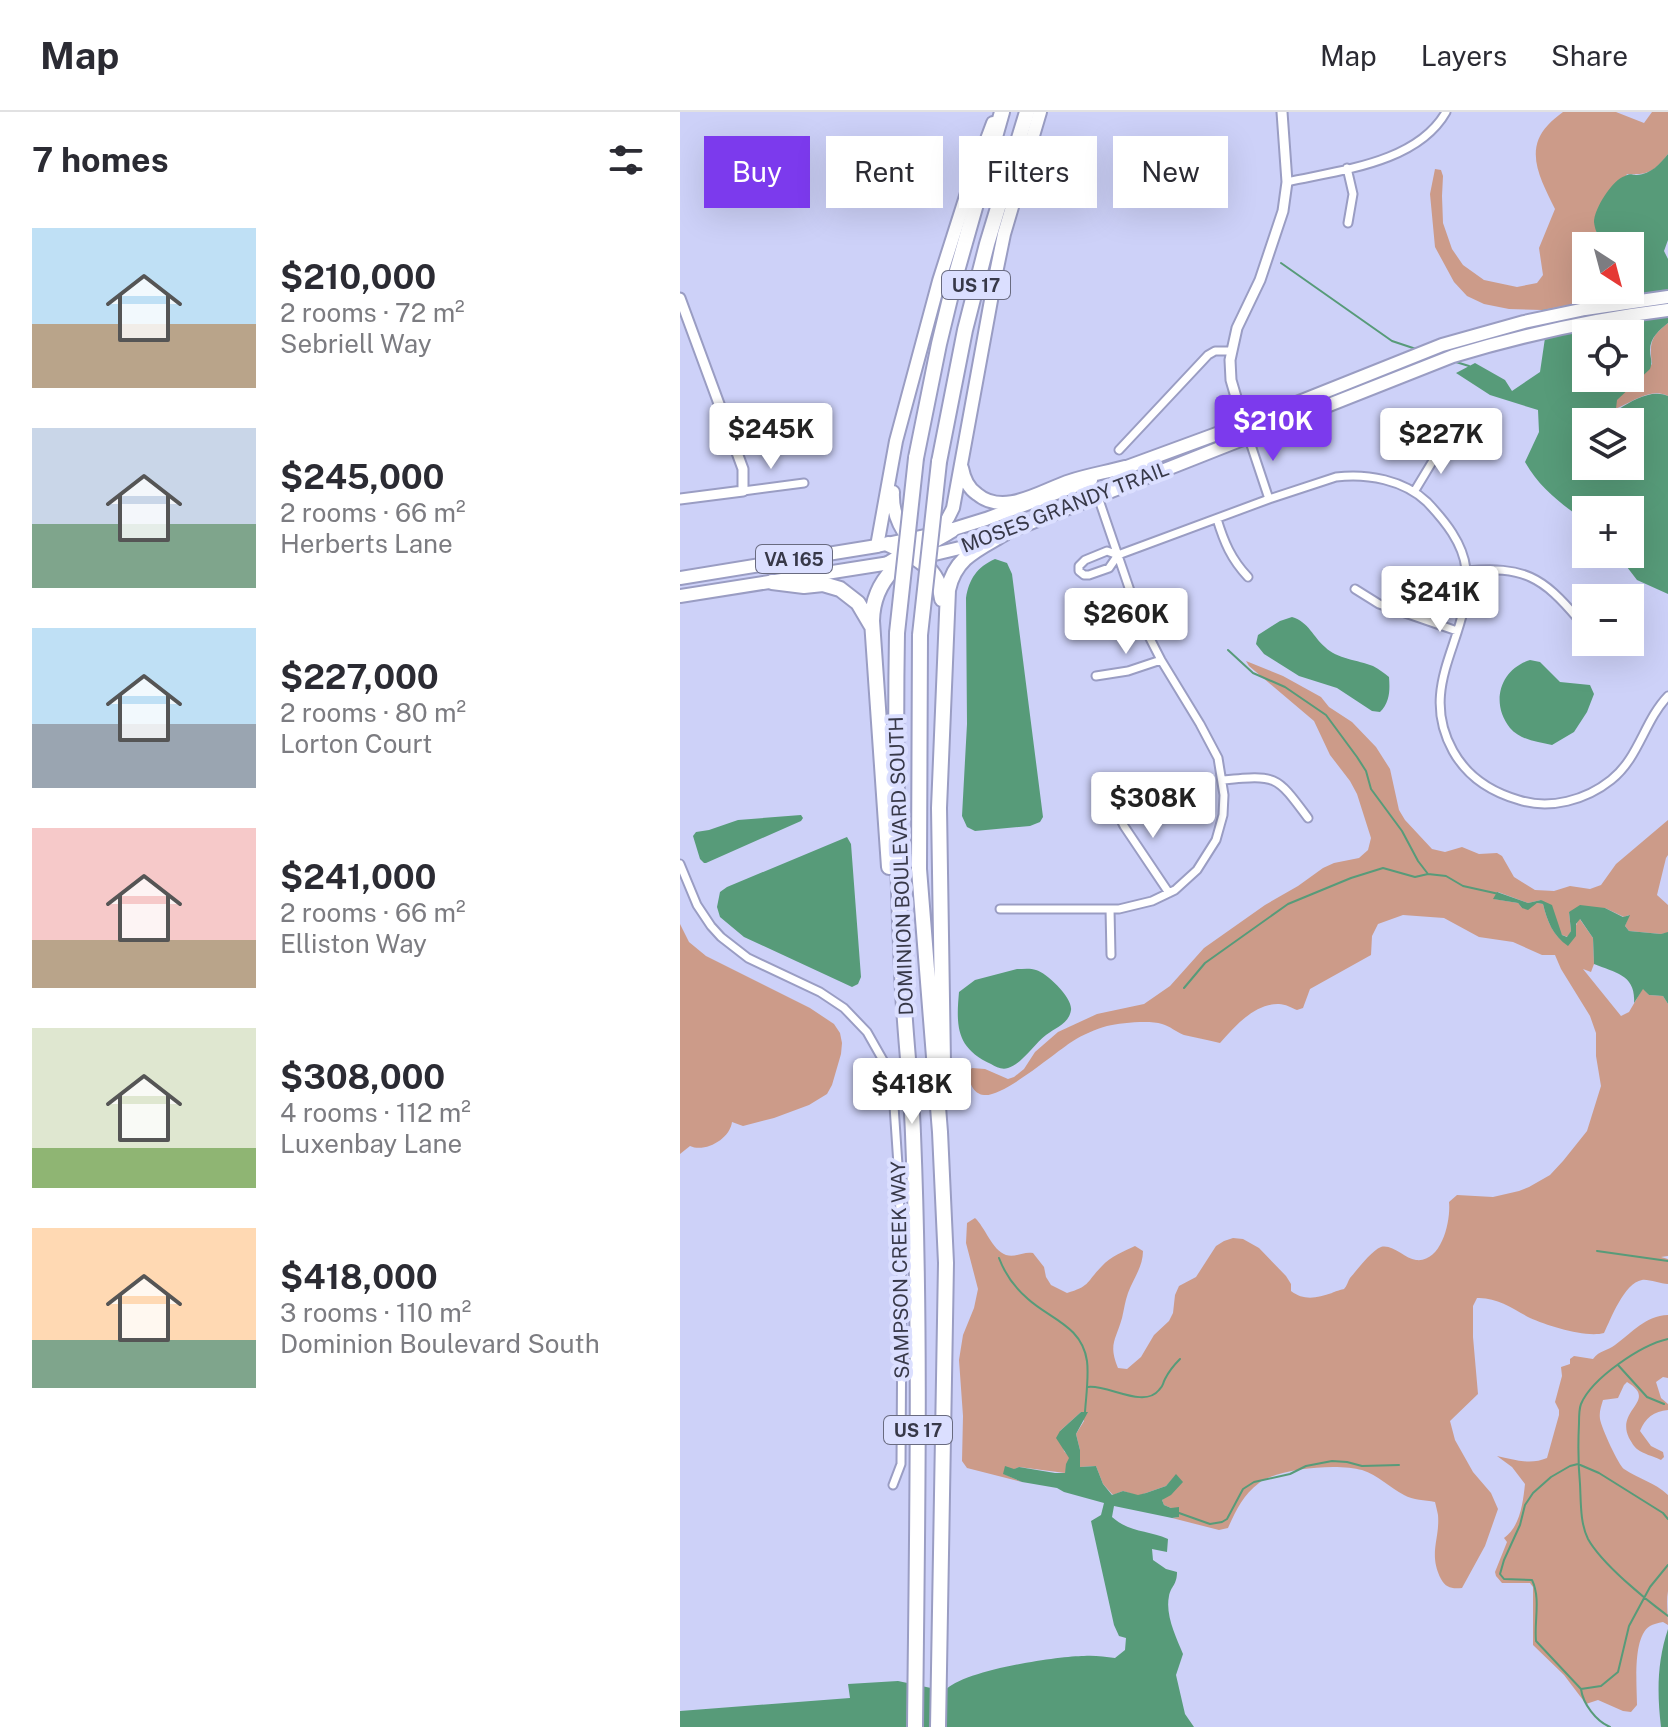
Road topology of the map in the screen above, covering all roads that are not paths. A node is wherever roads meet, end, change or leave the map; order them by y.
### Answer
1 (999, 112) edge
2 (1027, 112) edge
3 (1040, 112) edge
4 (1282, 112) edge
5 (1446, 112) edge
6 (1347, 168) junction
7 (1287, 182) junction
8 (1348, 223) dead end
9 (1668, 297) edge
10 (680, 298) edge
11 (1668, 310) edge
12 (1231, 351) junction
13 (911, 386) junction
14 (1246, 430) junction
15 (1443, 444) dead end
16 (1119, 450) dead end
17 (962, 461) junction
18 (1125, 467) junction
19 (804, 483) dead end
20 (743, 491) junction
21 (1414, 492) junction
22 (1098, 497) junction
23 (680, 499) edge
24 (1269, 499) junction
25 (1217, 519) junction
26 (952, 530) junction
27 (1005, 533) junction
28 (936, 534) junction
29 (882, 545) junction
30 (915, 552) junction
31 (1118, 555) junction
32 (1466, 571) junction
33 (1248, 577) dead end
34 (680, 578) edge
35 (772, 582) junction
36 (1355, 589) dead end
37 (680, 596) edge
38 (1572, 612) edge
39 (1457, 631) junction
40 (874, 637) junction
41 (945, 643) junction
42 (1161, 660) junction
43 (1096, 676) dead end
44 (1668, 696) edge
45 (1223, 780) junction
46 (1114, 796) dead end
47 (1308, 818) dead end
48 (680, 864) edge
49 (1169, 893) junction
50 (1000, 909) dead end
51 (1110, 909) junction
52 (1111, 955) dead end
53 (902, 973) junction
54 (942, 1131) junction
55 (893, 1485) dead end
56 (915, 1727) edge
57 (938, 1727) edge

1 - 13 main road
1 - 53 highway, DOMINION BOULEVARD SOUTH / US 17, bridge
2 - 54 highway, DOMINION BOULEVARD SOUTH / US 17, bridge
3 - 17 main road
4 - 7 street
5 - 6 street
6 - 7 street
6 - 8 street
7 - 12 street
9 - 14 main road, MOSES GRANDY TRAIL / VA 165
10 - 20 street
11 - 14 main road, MOSES GRANDY TRAIL / VA 165
12 - 14 street
12 - 16 street
13 - 29 main road
13 - 30 main road
14 - 18 main road, MOSES GRANDY TRAIL / VA 165
14 - 22 main road, MOSES GRANDY TRAIL / VA 165
14 - 24 street
15 - 21 street
17 - 18 main road
17 - 28 main road
18 - 26 main road, MOSES GRANDY TRAIL / VA 165
19 - 20 street
20 - 23 street
21 - 24 street
21 - 32 street
22 - 27 main road, MOSES GRANDY TRAIL / VA 165
22 - 31 street
24 - 25 street
25 - 31 street
25 - 33 street
26 - 28 main road, MOSES GRANDY TRAIL / VA 165
26 - 30 highway
27 - 30 main road, MOSES GRANDY TRAIL / VA 165
27 - 41 highway
28 - 30 main road, MOSES GRANDY TRAIL
29 - 30 highway
29 - 34 main road, VA 165
30 - 35 main road, VA 165
30 - 40 highway
30 - 41 highway
31 - 31 street
31 - 42 street
32 - 38 street
32 - 39 street
35 - 37 main road, VA 165
35 - 40 highway
36 - 39 street
39 - 44 street
40 - 53 highway
41 - 54 highway
42 - 43 street
42 - 45 street
45 - 47 street
45 - 49 street
46 - 49 street
48 - 55 street, SAMPSON CREEK WAY
49 - 51 street
50 - 51 street
51 - 52 street
53 - 56 highway, DOMINION BOULEVARD SOUTH / US 17
54 - 57 highway, DOMINION BOULEVARD SOUTH / US 17

